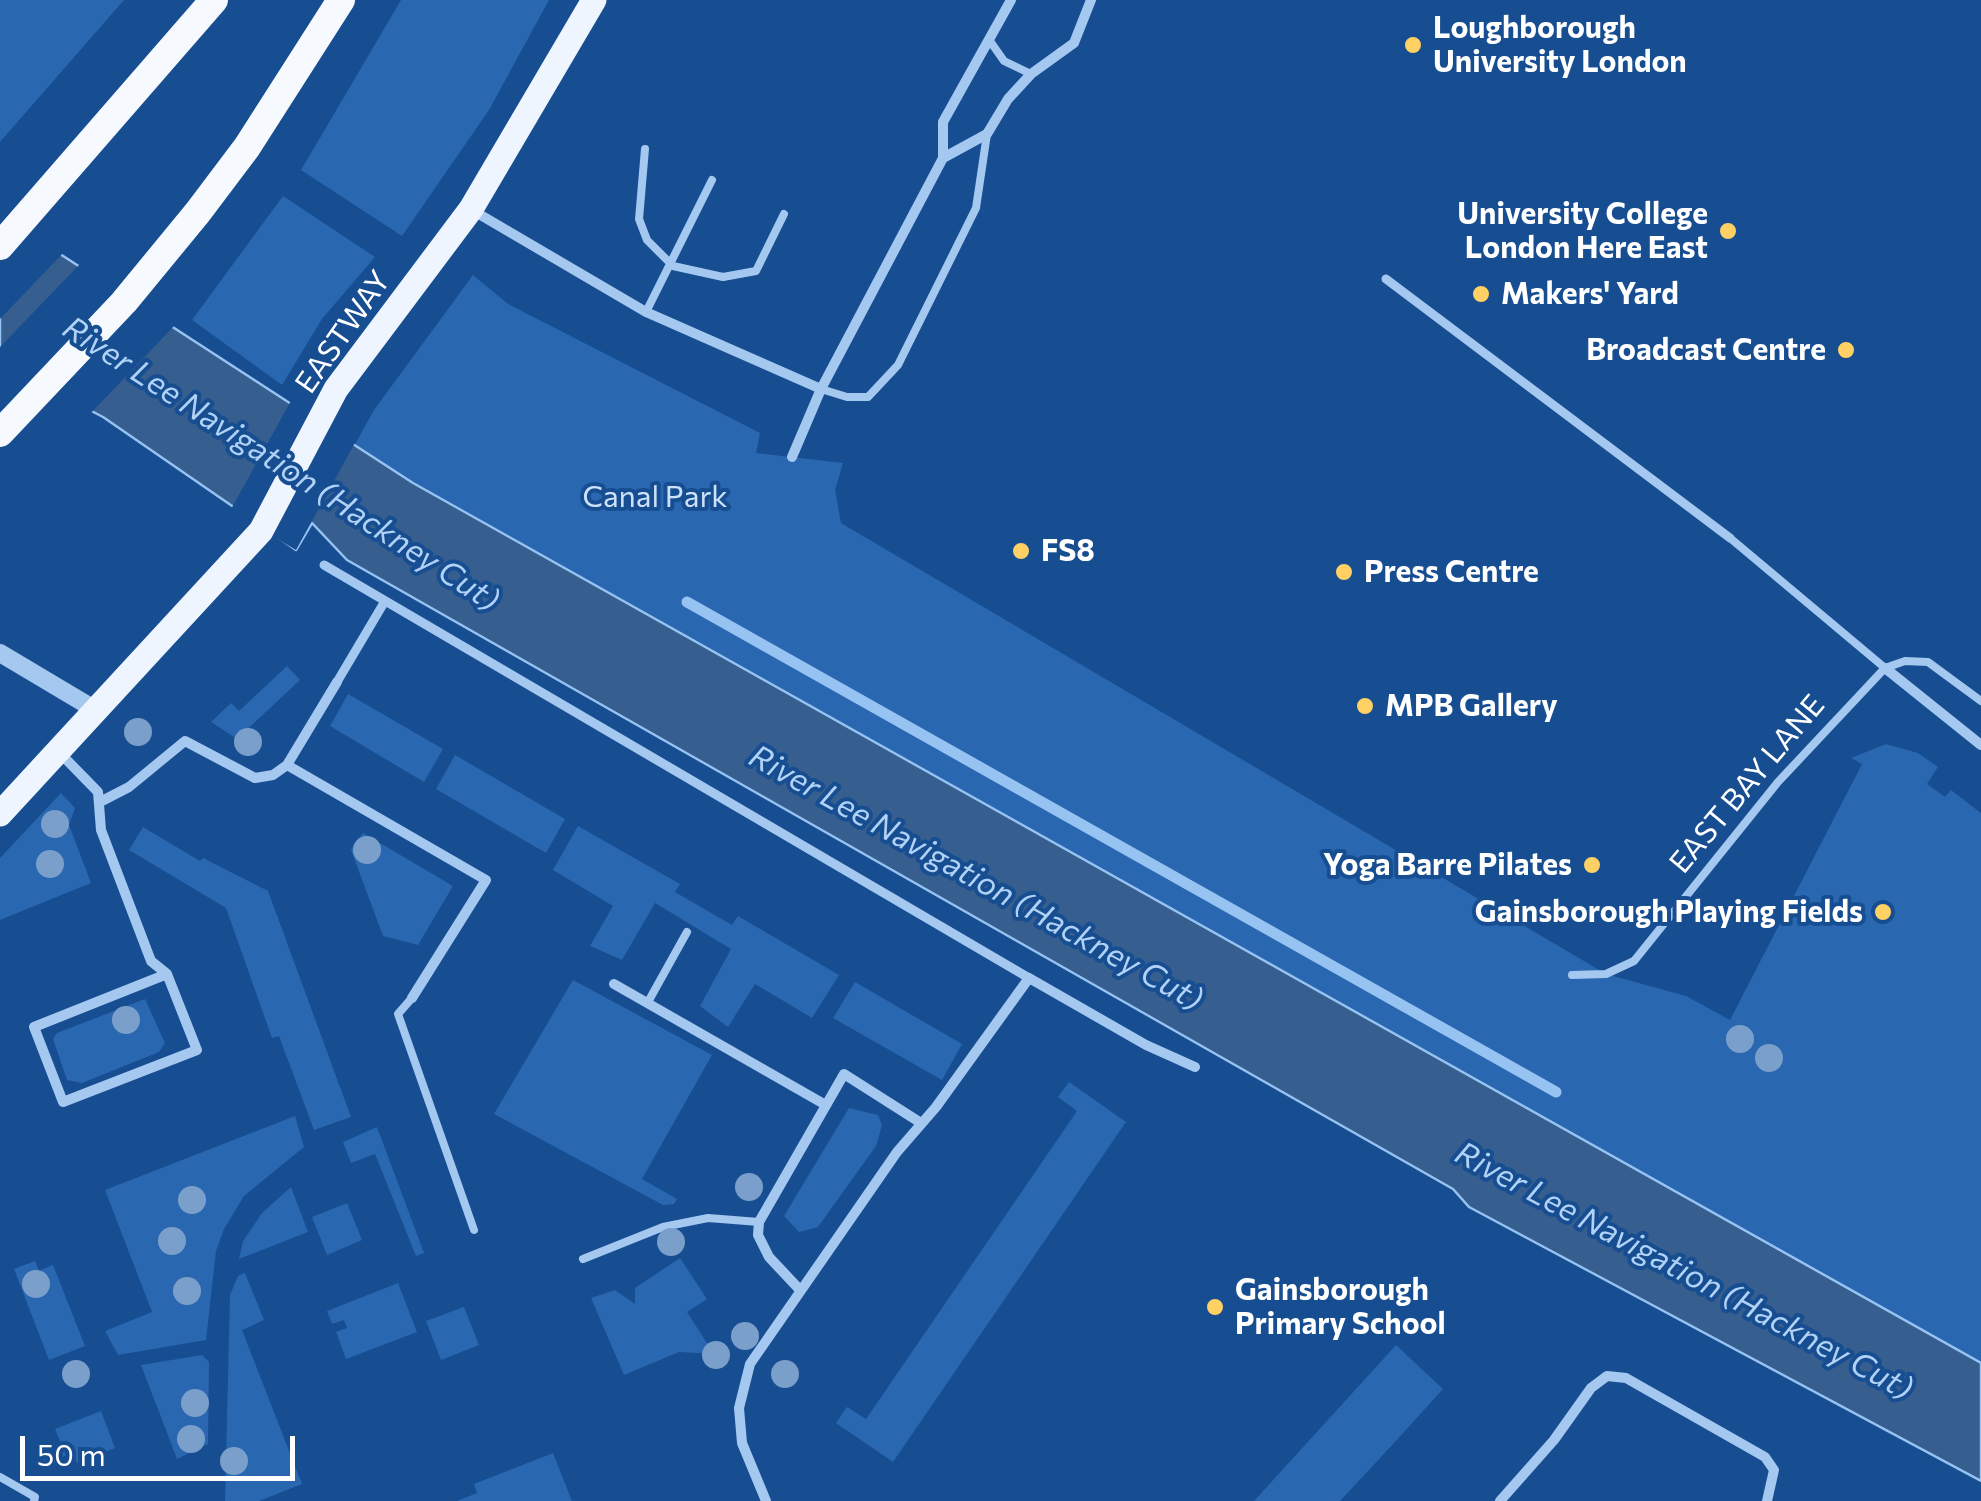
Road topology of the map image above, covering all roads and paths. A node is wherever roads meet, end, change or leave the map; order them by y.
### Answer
1 (214, 0) edge
2 (342, 0) edge
3 (594, 0) edge
4 (1011, 0) edge
5 (1091, 0) edge
6 (990, 40) junction
7 (1032, 74) junction
8 (987, 134) junction
9 (645, 149) dead end
10 (943, 158) junction
11 (712, 180) dead end
12 (471, 210) junction
13 (784, 214) dead end
14 (0, 246) edge
15 (673, 266) junction
16 (1386, 279) dead end
17 (646, 312) junction
18 (820, 389) junction
19 (0, 433) edge
20 (792, 457) dead end
21 (1730, 538) joint
22 (324, 564) dead end
23 (386, 601) junction
24 (0, 653) edge
25 (1885, 668) junction
26 (337, 682) joint
27 (1981, 701) edge
28 (94, 709) junction
29 (1981, 745) edge
30 (57, 750) junction
31 (287, 766) junction
32 (100, 802) junction
33 (0, 814) edge
34 (687, 932) dead end
35 (167, 974) junction
36 (1572, 974) dead end
37 (1029, 978) junction
38 (614, 984) dead end
39 (412, 998) joint
40 (648, 1002) junction
41 (1195, 1067) dead end
42 (824, 1104) junction
43 (921, 1123) junction
44 (760, 1222) junction
45 (474, 1230) dead end
46 (583, 1259) dead end
47 (800, 1290) junction
48 (0, 1477) edge
49 (34, 1501) edge
50 (766, 1501) edge
51 (1500, 1501) edge
52 (1767, 1501) edge

1 - 14 highway
2 - 19 highway
3 - 12 main road, EASTWAY
4 - 6 street
5 - 7 street
6 - 7 lane
6 - 10 street
7 - 8 street
8 - 10 street
8 - 18 lane
9 - 15 lane
10 - 18 street
11 - 15 lane
12 - 17 street
12 - 28 main road, EASTWAY
13 - 15 lane
15 - 17 lane
16 - 21 street
17 - 18 street
18 - 20 street
21 - 25 lane
22 - 23 street
23 - 26 street
23 - 37 street
24 - 28 street
25 - 27 lane
25 - 29 street
25 - 36 lane, EAST BAY LANE
26 - 31 street
28 - 30 main road, EASTWAY
30 - 32 street
30 - 33 main road, EASTWAY
31 - 32 street
31 - 39 street
32 - 35 street
34 - 40 lane
35 - 35 street
37 - 41 street
37 - 43 street
38 - 40 street
39 - 45 lane
40 - 42 street
42 - 43 street
42 - 44 street
43 - 47 street
44 - 46 lane
44 - 47 street
47 - 50 street
48 - 49 lane
51 - 52 street

